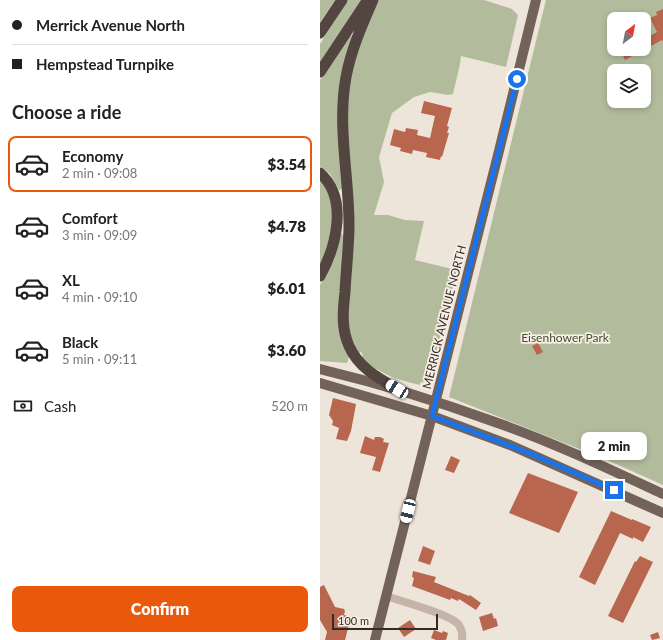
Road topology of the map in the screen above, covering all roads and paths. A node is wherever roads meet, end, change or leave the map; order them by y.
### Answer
1 (342, 0) edge
2 (368, 0) edge
3 (373, 0) edge
4 (536, 0) edge
5 (320, 33) edge
6 (320, 72) edge
7 (320, 173) edge
8 (320, 276) edge
9 (320, 369) edge
10 (320, 383) edge
11 (397, 389) junction
12 (436, 401) junction
13 (432, 416) junction
14 (663, 494) edge
15 (663, 513) edge
16 (386, 596) junction
17 (375, 640) edge
18 (462, 640) edge

1 - 5 highway
2 - 6 highway
3 - 11 highway
4 - 12 main road, MERRICK AVENUE NORTH
7 - 8 highway
9 - 11 main road
10 - 13 main road
11 - 12 main road
12 - 13 main road, MERRICK AVENUE NORTH
12 - 14 main road
13 - 15 main road
13 - 16 main road, MERRICK AVENUE NORTH
16 - 17 main road, MERRICK AVENUE NORTH
16 - 18 street

